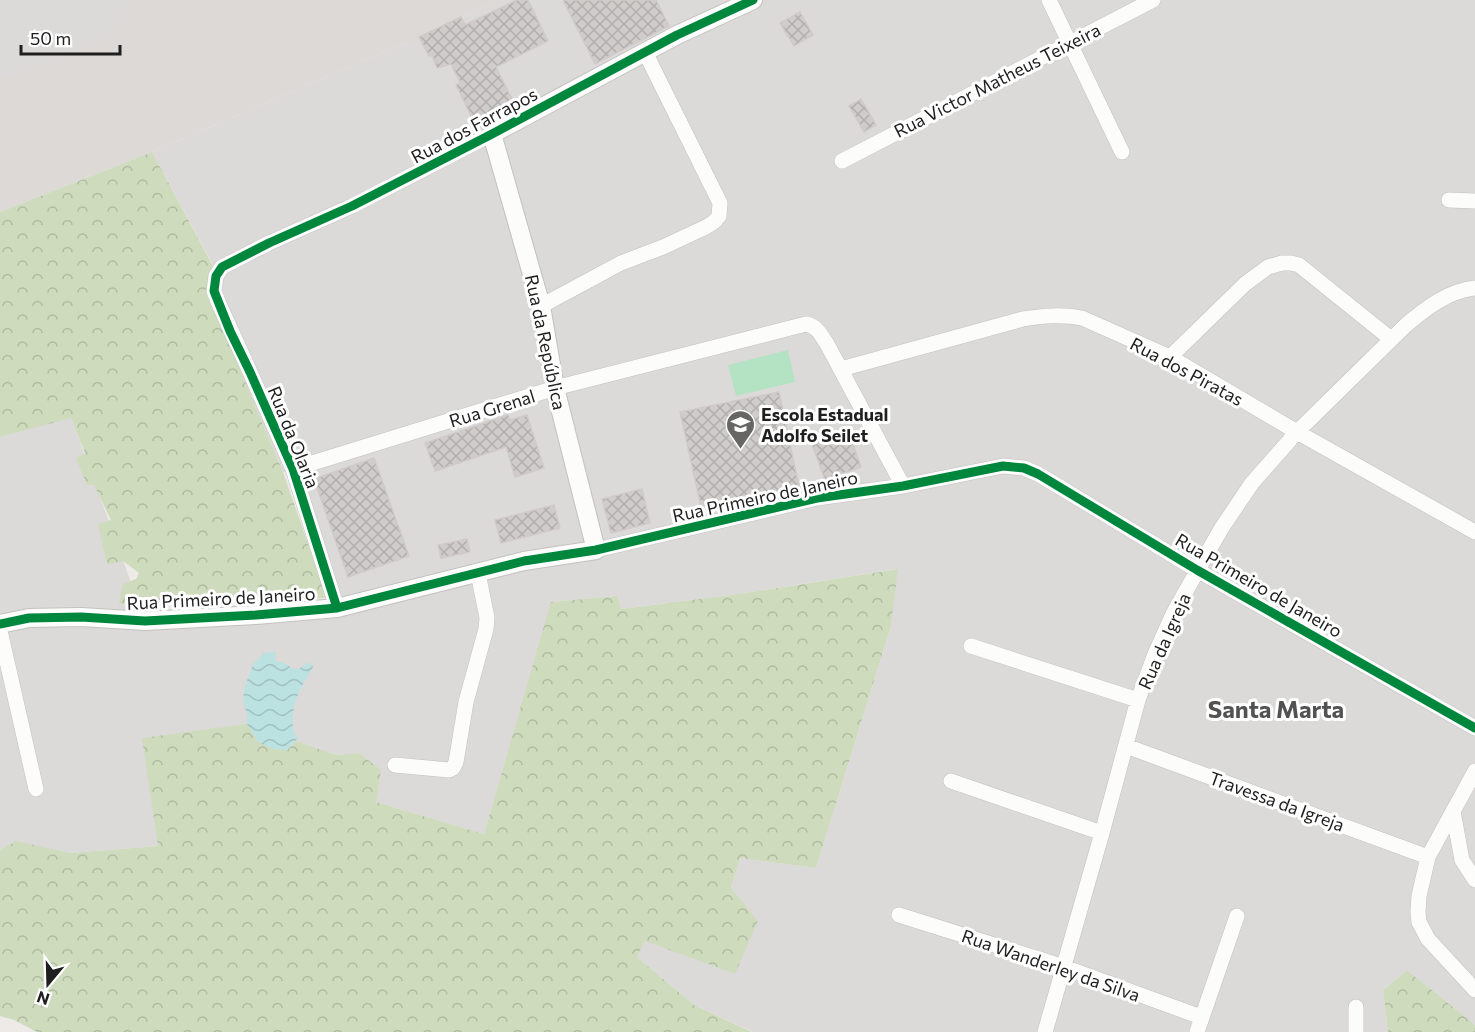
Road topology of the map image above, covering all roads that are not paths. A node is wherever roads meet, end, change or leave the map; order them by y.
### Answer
1 (753, 0) edge
2 (1049, 0) edge
3 (1153, 0) edge
4 (1070, 42) junction
5 (645, 52) junction
6 (492, 135) junction
7 (1122, 152) dead end
8 (842, 161) dead end
9 (1449, 200) dead end
10 (1475, 201) edge
11 (214, 281) joint
12 (1475, 288) edge
13 (541, 306) junction
14 (1391, 339) junction
15 (1170, 357) junction
16 (842, 369) junction
17 (555, 388) junction
18 (1296, 432) junction
19 (293, 470) junction
20 (903, 486) junction
21 (1475, 532) edge
22 (596, 550) junction
23 (1197, 570) junction
24 (478, 573) junction
25 (337, 608) junction
26 (0, 624) edge
27 (0, 631) edge
28 (971, 646) dead end
29 (1137, 700) junction
30 (1475, 728) edge
31 (1126, 746) junction
32 (395, 765) dead end
33 (1475, 771) edge
34 (951, 781) dead end
35 (36, 789) dead end
36 (1453, 811) junction
37 (1102, 833) junction
38 (1428, 857) junction
39 (1475, 880) edge
40 (899, 915) dead end
41 (1237, 916) dead end
42 (1064, 967) junction
43 (1475, 990) edge
44 (1356, 1007) dead end
45 (1199, 1024) edge
46 (1045, 1032) edge
47 (1356, 1032) edge

1 - 5 street, Rua dos Farrapos
2 - 4 street
3 - 4 street, Rua Victor Matheus Teixeira
4 - 7 street
4 - 8 street, Rua Victor Matheus Teixeira
5 - 6 street, Rua dos Farrapos
5 - 13 street
6 - 11 street, Rua dos Farrapos
6 - 13 street, Rua da República
9 - 10 street
11 - 19 street, Rua da Olaria
12 - 14 street, Rua da Igreja
13 - 17 street, Rua da República
14 - 15 street
14 - 18 street, Rua da Igreja
15 - 16 street, Rua dos Piratas
15 - 18 street, Rua dos Piratas
16 - 17 street, Rua Grenal
16 - 20 street
17 - 19 street, Rua Grenal
17 - 22 street, Rua da República
18 - 21 street, Rua dos Piratas
18 - 23 street, Rua da Igreja
19 - 25 street, Rua da Olaria
20 - 22 street, Rua Primeiro de Janeiro
20 - 23 street, Rua Primeiro de Janeiro
22 - 24 street, Rua Primeiro de Janeiro
23 - 29 street, Rua da Igreja
23 - 30 street, Rua Primeiro de Janeiro
24 - 25 street, Rua Primeiro de Janeiro
24 - 32 street
25 - 26 street, Rua Primeiro de Janeiro
27 - 35 street
28 - 29 street
29 - 31 street, Rua da Igreja
31 - 37 street, Rua da Igreja
31 - 38 street, Travessa da Igreja
33 - 36 street
34 - 37 street
36 - 38 street
36 - 39 street
37 - 42 street, Rua da Igreja
38 - 43 street
40 - 42 street, Rua Wanderley da Silva
41 - 45 street
42 - 45 street, Rua Wanderley da Silva
42 - 46 street, Rua da Igreja
44 - 47 street

